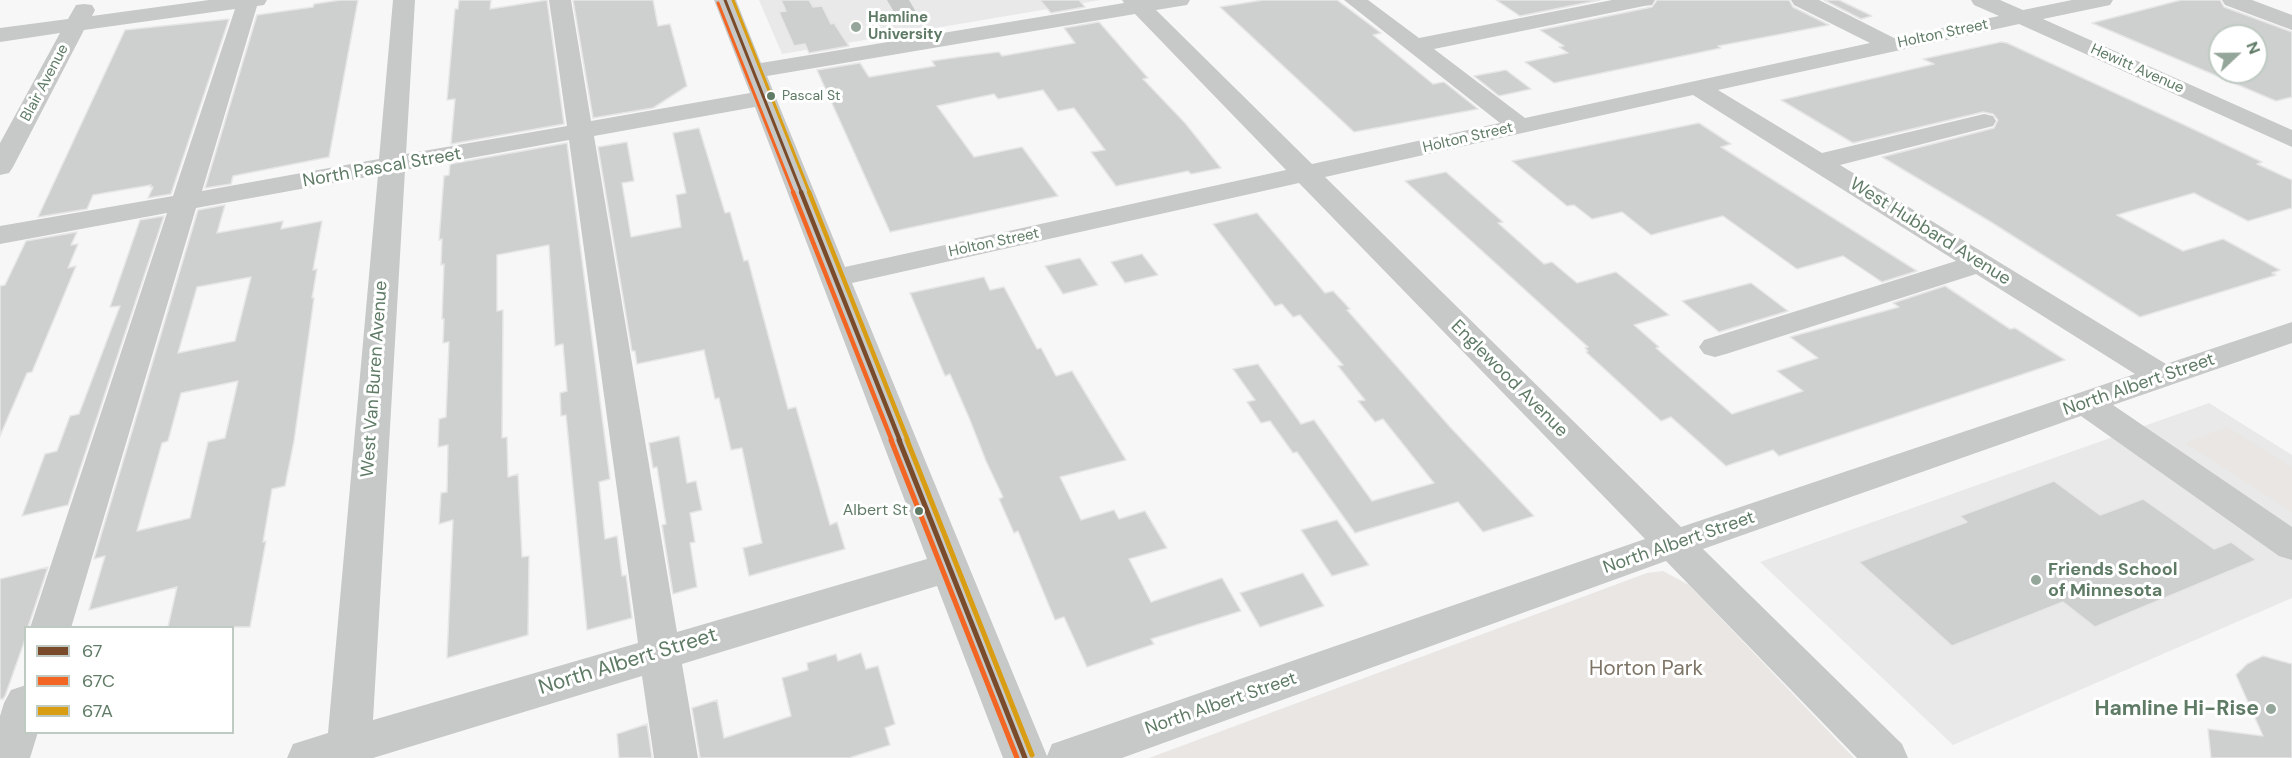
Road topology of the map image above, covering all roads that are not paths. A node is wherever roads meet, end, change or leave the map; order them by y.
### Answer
1 (89, 0) edge
2 (404, 0) edge
3 (560, 0) edge
4 (725, 0) edge
5 (1179, 0) edge
6 (1355, 0) edge
7 (1644, 0) edge
8 (1802, 0) edge
9 (1982, 0) edge
10 (2102, 0) edge
11 (2233, 0) edge
12 (252, 1) edge
13 (1136, 3) edge
14 (2022, 18) junction
15 (2292, 23) edge
16 (76, 25) junction
17 (0, 35) edge
18 (1891, 45) junction
19 (1415, 46) junction
20 (758, 85) junction
21 (1698, 87) junction
22 (1984, 121) dead end
23 (1520, 126) junction
24 (582, 133) junction
25 (2292, 139) edge
26 (1819, 162) junction
27 (0, 166) edge
28 (391, 167) junction
29 (1305, 175) junction
30 (186, 202) junction
31 (0, 235) edge
32 (1980, 263) junction
33 (835, 278) junction
34 (2284, 342) edge
35 (1715, 347) dead end
36 (2163, 376) junction
37 (2087, 404) junction
38 (1674, 544) junction
39 (2292, 546) edge
40 (948, 568) junction
41 (50, 626) edge
42 (658, 653) junction
43 (24, 709) edge
44 (348, 752) edge
45 (8, 758) edge
46 (309, 758) edge
47 (676, 758) edge
48 (1025, 758) edge
49 (1068, 758) edge
50 (1886, 758) edge

1 - 16 street, Blair Avenue
2 - 28 street, West Van Buren Avenue
3 - 24 street
4 - 20 street
5 - 13 street, North Pascal Street
6 - 19 street
7 - 19 street
8 - 18 street
9 - 14 street, Hewitt Avenue
10 - 14 street, Holton Street
11 - 15 street
12 - 16 street
12 - 30 street
13 - 20 street, North Pascal Street
13 - 29 street, Englewood Avenue
14 - 18 street, Holton Street
14 - 25 street, Hewitt Avenue
16 - 17 street
16 - 27 street, Blair Avenue
18 - 21 street, Holton Street
19 - 23 street
20 - 24 street, North Pascal Street
20 - 33 street
21 - 23 street, Holton Street
21 - 26 street, West Hubbard Avenue
22 - 26 street
23 - 29 street, Holton Street
24 - 28 street, North Pascal Street
24 - 42 street
26 - 32 street, West Hubbard Avenue
28 - 30 street, North Pascal Street
28 - 44 street, West Van Buren Avenue
29 - 33 street, Holton Street
29 - 38 street, Englewood Avenue
30 - 31 street, North Pascal Street
30 - 41 street
32 - 35 street
32 - 36 street, West Hubbard Avenue
33 - 40 street
34 - 36 street, North Albert Street
36 - 37 street, North Albert Street
37 - 38 street, North Albert Street
37 - 39 street
38 - 49 street, North Albert Street
38 - 50 street, Englewood Avenue
40 - 42 street, North Albert Street
40 - 48 street
42 - 44 street, North Albert Street
42 - 47 street
43 - 45 street
44 - 46 street, North Albert Street

